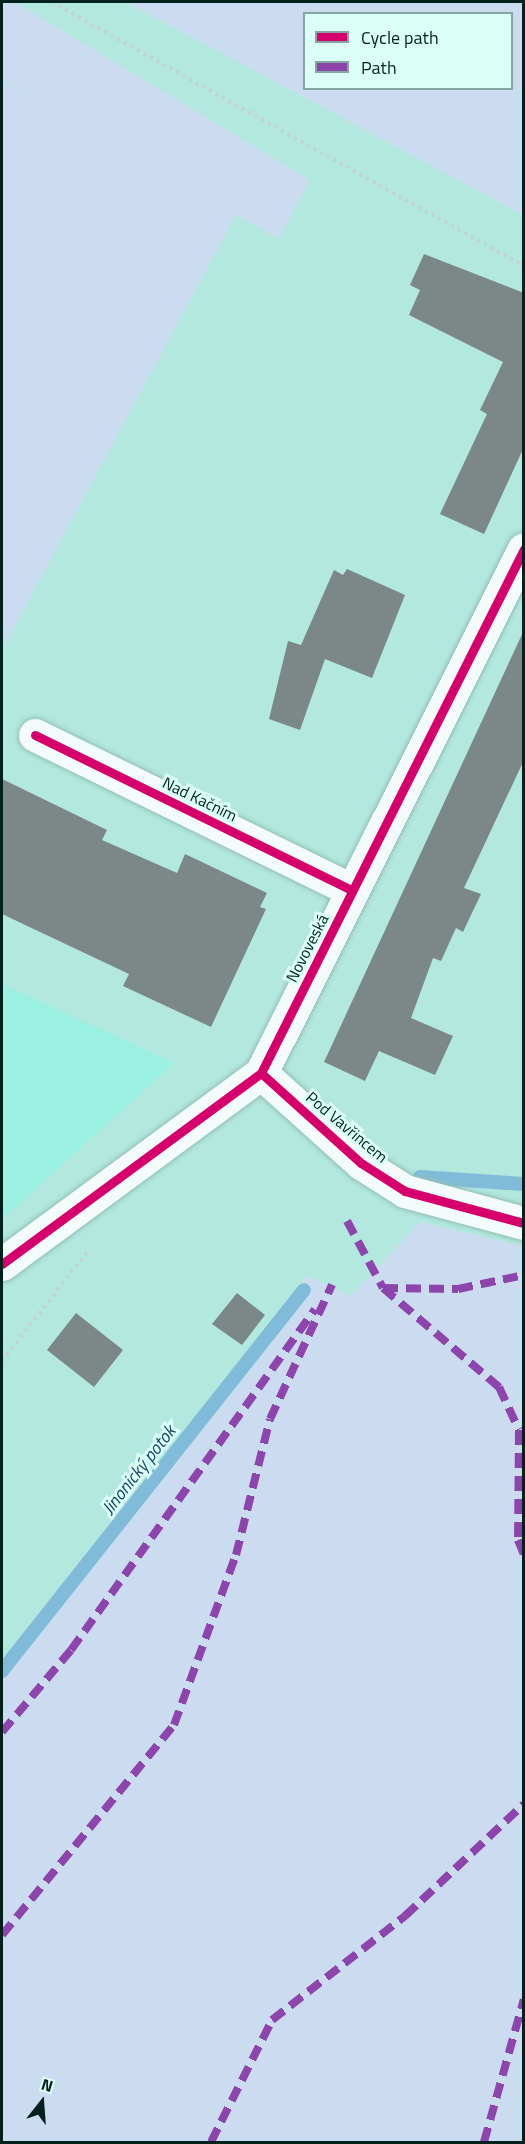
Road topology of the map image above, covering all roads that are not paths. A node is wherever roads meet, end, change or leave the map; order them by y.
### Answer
1 (524, 549) edge
2 (35, 735) dead end
3 (352, 890) junction
4 (261, 1073) junction
5 (524, 1223) edge
6 (2, 1264) edge

1 - 3 street, Novoveská
2 - 3 street, Nad Kačním
3 - 4 street, Novoveská
4 - 5 street, Pod Vavřincem
4 - 6 street, Novoveská

